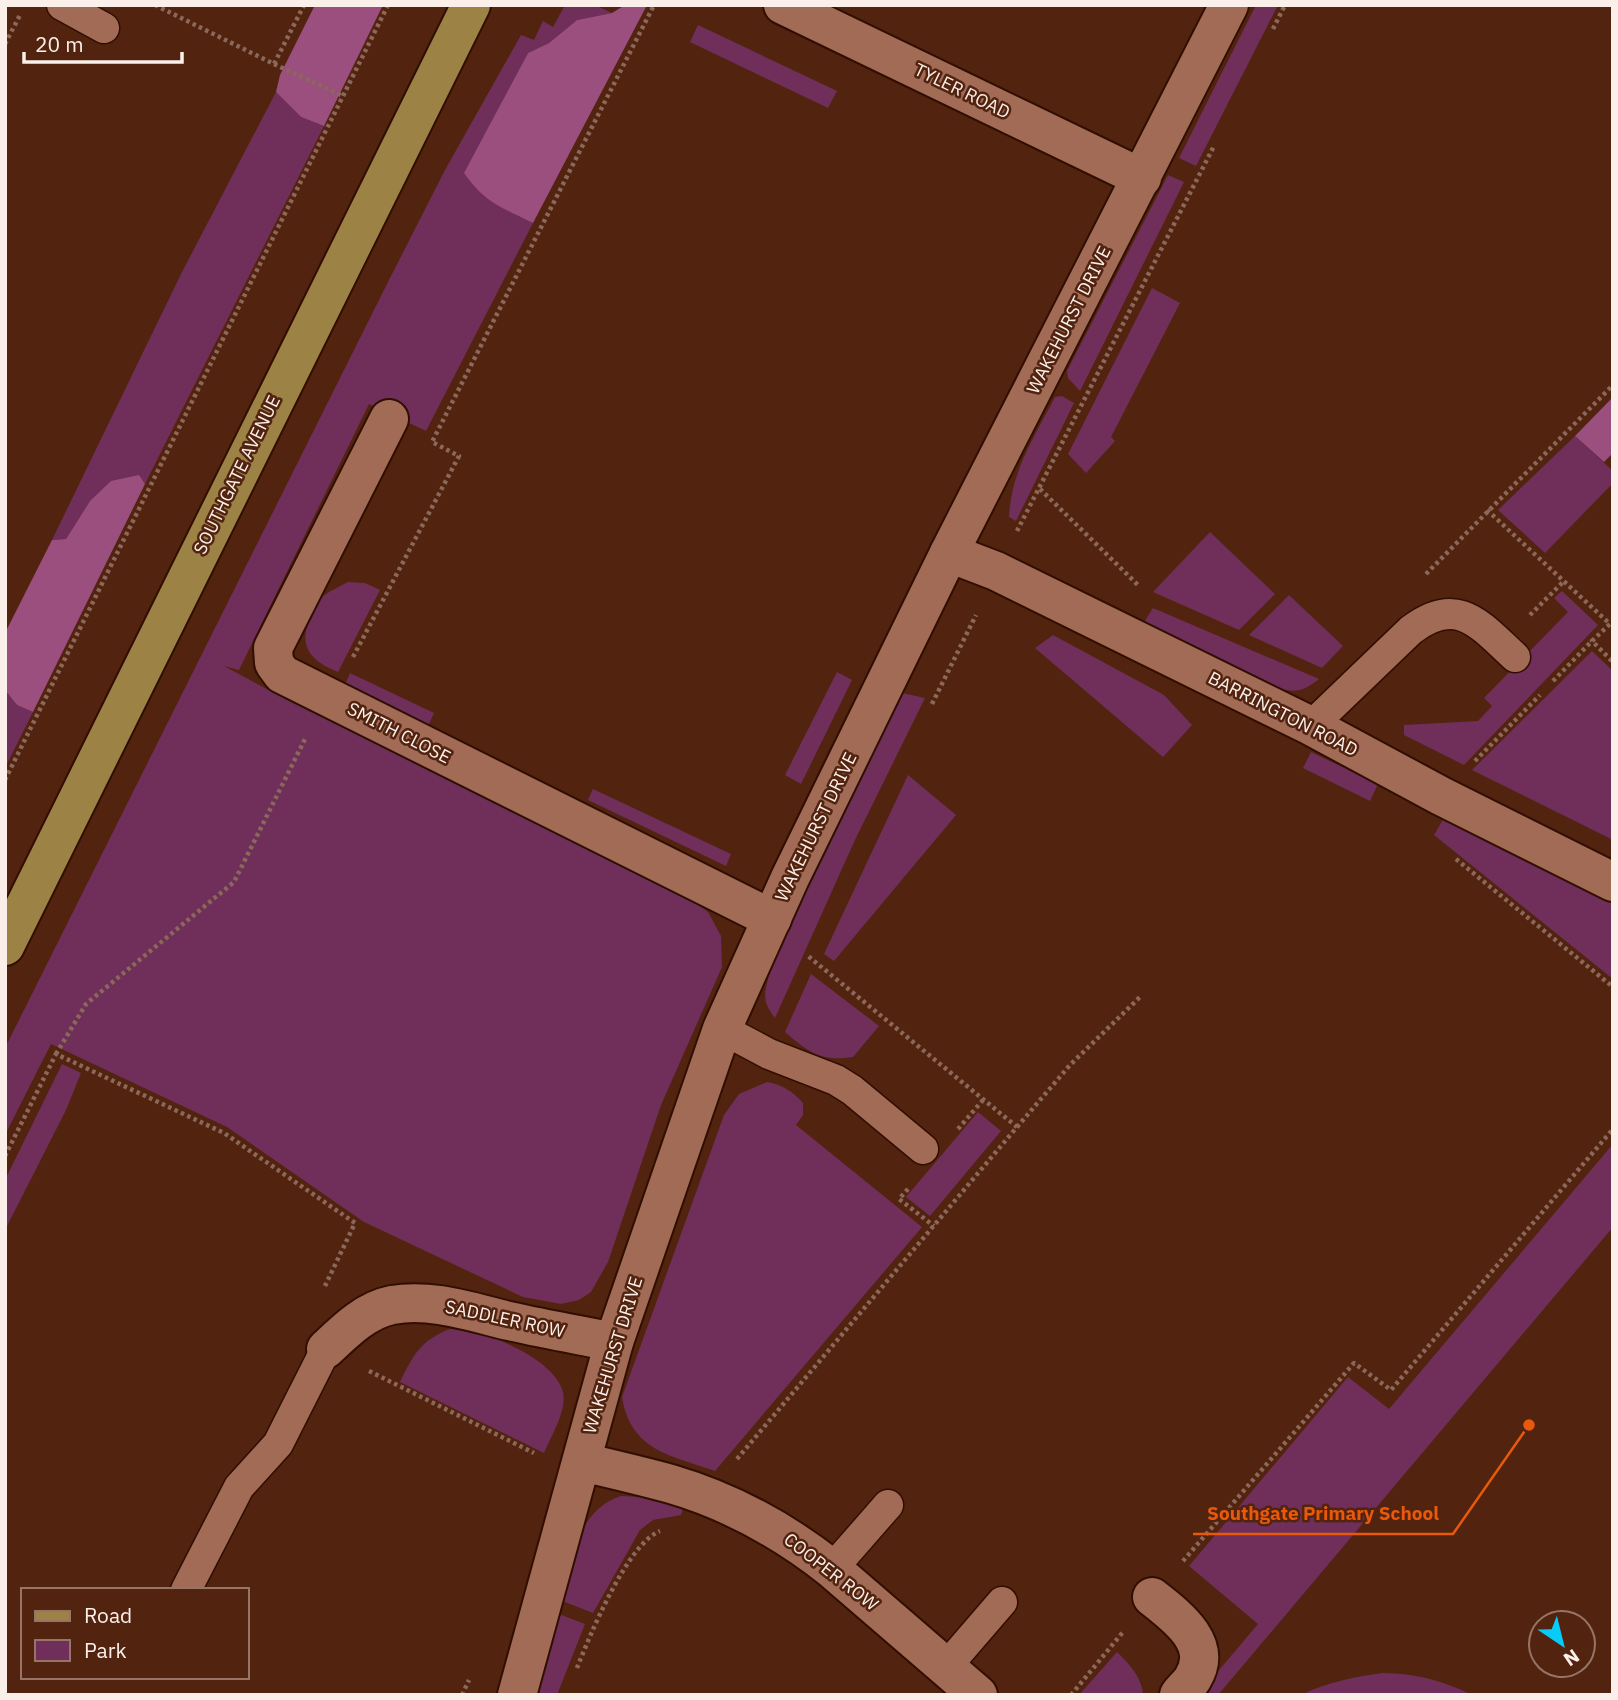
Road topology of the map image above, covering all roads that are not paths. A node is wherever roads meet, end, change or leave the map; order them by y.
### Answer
1 (62, 5) edge
2 (471, 5) edge
3 (783, 5) edge
4 (1229, 5) edge
5 (104, 28) dead end
6 (1142, 178) junction
7 (389, 419) dead end
8 (949, 553) junction
9 (1515, 657) dead end
10 (1311, 726) junction
11 (1613, 882) edge
12 (772, 919) junction
13 (5, 946) edge
14 (722, 1030) junction
15 (923, 1149) dead end
16 (614, 1342) junction
17 (326, 1349) joint
18 (582, 1462) junction
19 (888, 1505) dead end
20 (832, 1569) junction
21 (188, 1588) edge
22 (1152, 1597) road end
23 (1002, 1602) dead end
24 (946, 1667) junction
25 (517, 1695) edge
26 (978, 1695) edge
27 (1179, 1695) edge

1 - 5 lane
2 - 13 main road, SOUTHGATE AVENUE
3 - 6 street, TYLER ROAD
4 - 6 street, WAKEHURST DRIVE
6 - 8 street, WAKEHURST DRIVE
7 - 12 street, SMITH CLOSE
8 - 10 street, BARRINGTON ROAD
8 - 12 street, WAKEHURST DRIVE
9 - 10 lane
10 - 11 street, BARRINGTON ROAD
12 - 14 street, WAKEHURST DRIVE
14 - 15 lane
14 - 16 street, WAKEHURST DRIVE
16 - 17 street, SADDLER ROW
16 - 18 street, WAKEHURST DRIVE
17 - 21 lane
18 - 20 street, COOPER ROW
18 - 25 street, WAKEHURST DRIVE
19 - 20 lane
20 - 24 street, COOPER ROW
22 - 27 street
23 - 24 lane
24 - 26 street, COOPER ROW

